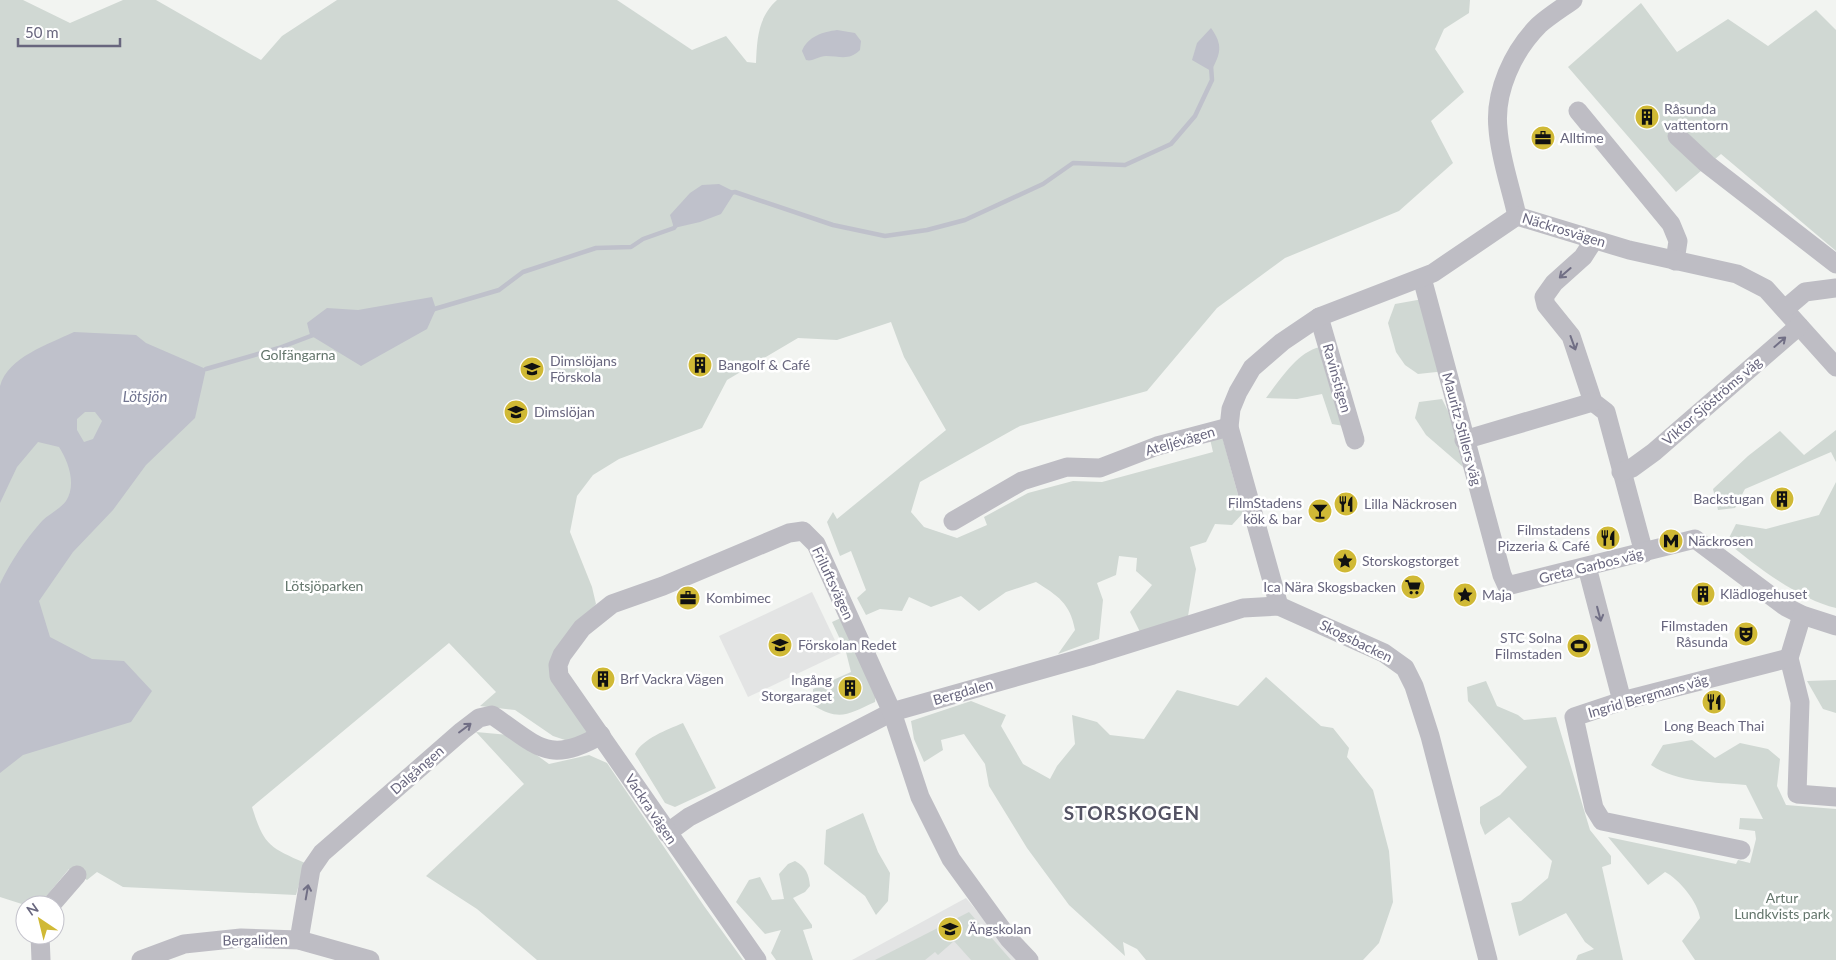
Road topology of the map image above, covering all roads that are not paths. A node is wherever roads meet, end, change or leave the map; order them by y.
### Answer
1 (1573, 0) edge
2 (1578, 111) dead end
3 (1677, 136) dead end
4 (1517, 216) junction
5 (1594, 240) junction
6 (1675, 261) junction
7 (1836, 264) edge
8 (1422, 278) junction
9 (1836, 288) edge
10 (1785, 309) junction
11 (1319, 317) junction
12 (1799, 326) junction
13 (1836, 367) edge
14 (1593, 402) junction
15 (1229, 428) junction
16 (1355, 440) dead end
17 (1464, 440) junction
18 (1622, 472) junction
19 (953, 521) dead end
20 (1644, 552) junction
21 (1587, 567) junction
22 (1503, 579) joint
23 (1279, 606) junction
24 (1802, 615) junction
25 (1836, 626) edge
26 (562, 655) joint
27 (1789, 658) junction
28 (1622, 701) junction
29 (892, 712) junction
30 (601, 735) junction
31 (1836, 797) edge
32 (667, 833) junction
33 (1741, 850) dead end
34 (77, 875) dead end
35 (60, 895) edge
36 (299, 940) junction
37 (40, 945) edge
38 (41, 960) edge
39 (141, 960) edge
40 (370, 960) edge
41 (757, 960) edge
42 (1029, 960) edge
43 (1488, 960) edge

1 - 4 street, Näckrosvägen
2 - 6 street
3 - 7 street
4 - 5 street, Näckrosvägen
4 - 8 street, Ateljévägen
5 - 6 street, Näckrosvägen
5 -> 14 street
6 - 10 street, Näckrosvägen
8 - 11 street, Ateljévägen
8 - 17 street, Mauritz Stillers väg
9 - 10 street
10 - 12 street, Näckrosvägen
11 - 15 street, Ateljévägen
11 - 16 street, Ravinstigen
12 - 13 street, Näckrosvägen
18 -> 12 street, Viktor Sjöströms väg
14 - 17 street
14 - 18 street
15 - 19 street, Ateljévägen
15 - 23 street
17 - 22 street, Mauritz Stillers väg
18 - 20 street
20 - 21 street, Greta Garbos väg
20 - 24 street, Greta Garbos väg
21 - 22 street, Greta Garbos väg
21 -> 28 street
23 - 29 street, Bergdalen
23 - 43 street, Skogsbacken
24 - 25 street, Greta Garbos väg
24 - 27 street
26 - 29 street, Friluftsvägen
26 - 30 street, Vackra vägen
27 - 28 street, Ingrid Bergmans väg
27 - 31 street
28 - 33 street, Ingrid Bergmans väg
29 - 32 street, Bergdalen
29 - 42 street, Friluftsvägen
30 - 32 street, Vackra vägen
36 -> 30 street, Dalgången
32 - 41 street, Vackra vägen
34 - 35 street
36 - 39 street, Bergaliden
36 - 40 street, Bergaliden
37 - 38 street

